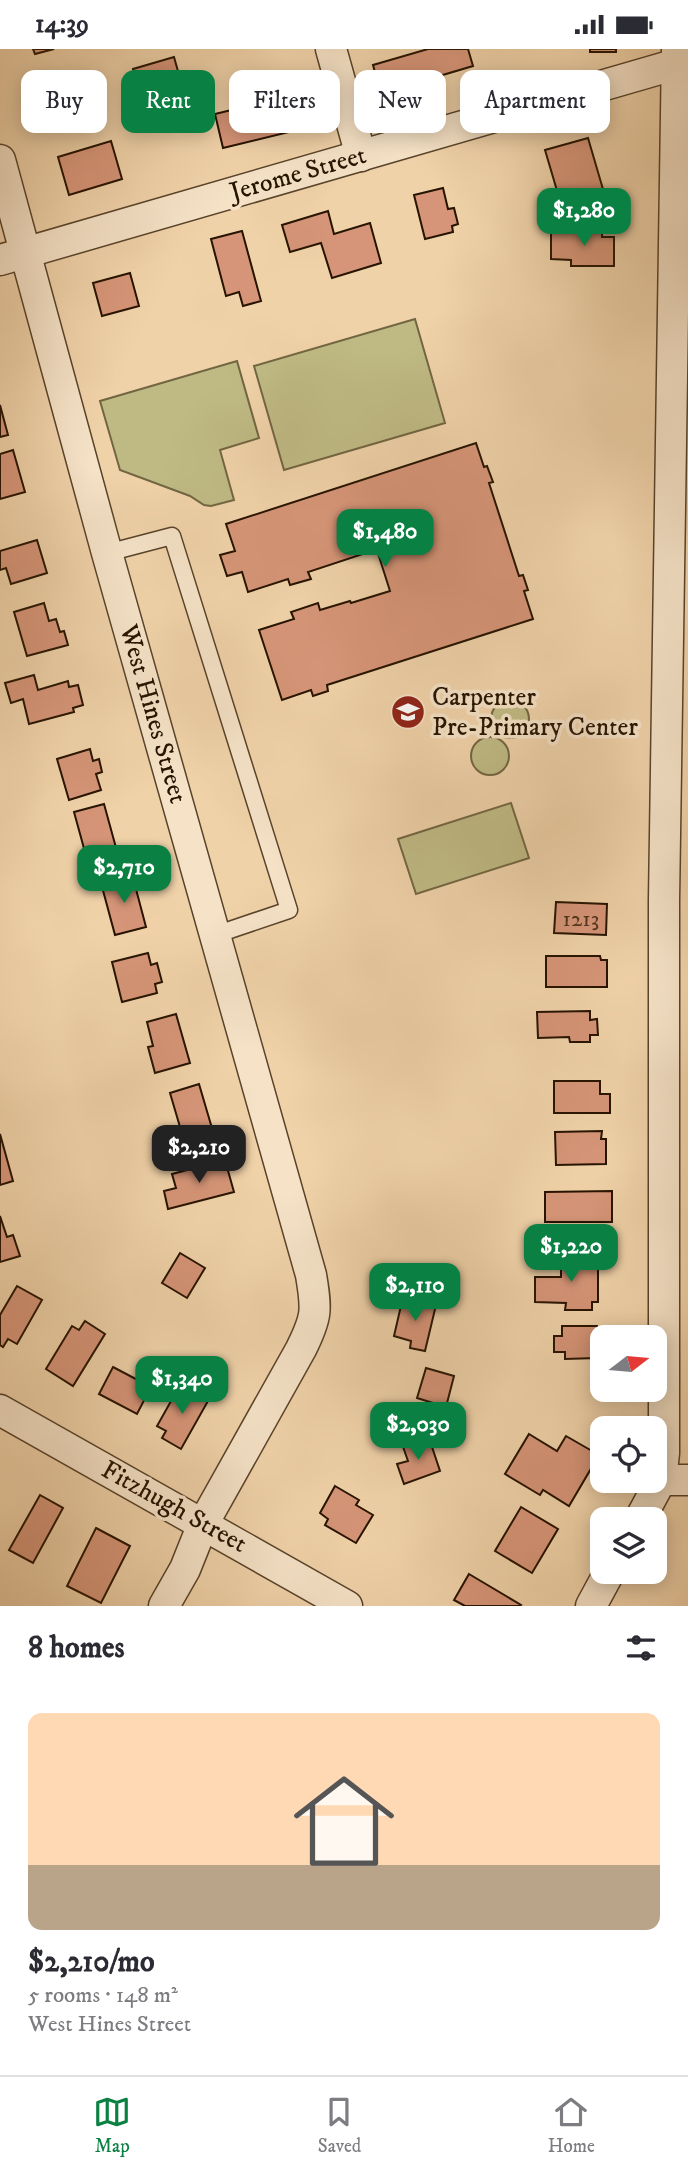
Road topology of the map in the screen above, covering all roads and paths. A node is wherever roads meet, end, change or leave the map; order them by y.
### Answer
1 (331, 49) edge
2 (677, 57) edge
3 (361, 156) junction
4 (0, 160) edge
5 (13, 257) edge
6 (107, 554) junction
7 (676, 897) edge
8 (215, 935) junction
9 (676, 1156) edge
10 (0, 1409) edge
11 (674, 1480) edge
12 (650, 1507) edge
13 (203, 1524) junction
14 (603, 1584) edge
15 (164, 1606) edge
16 (347, 1606) edge
17 (591, 1606) edge

1 - 3 street
2 - 3 street, Jerome Street
2 - 7 street
3 - 5 street, Jerome Street
4 - 5 street, West Hines Street
5 - 6 street, West Hines Street
6 - 8 street, West Hines Street
6 - 8 lane
7 - 9 street
8 - 13 street, West Hines Street
9 - 11 street
10 - 13 street, Fitzhugh Street
11 - 12 street
13 - 15 street, West Hines Street
13 - 16 street, Fitzhugh Street
14 - 17 street

